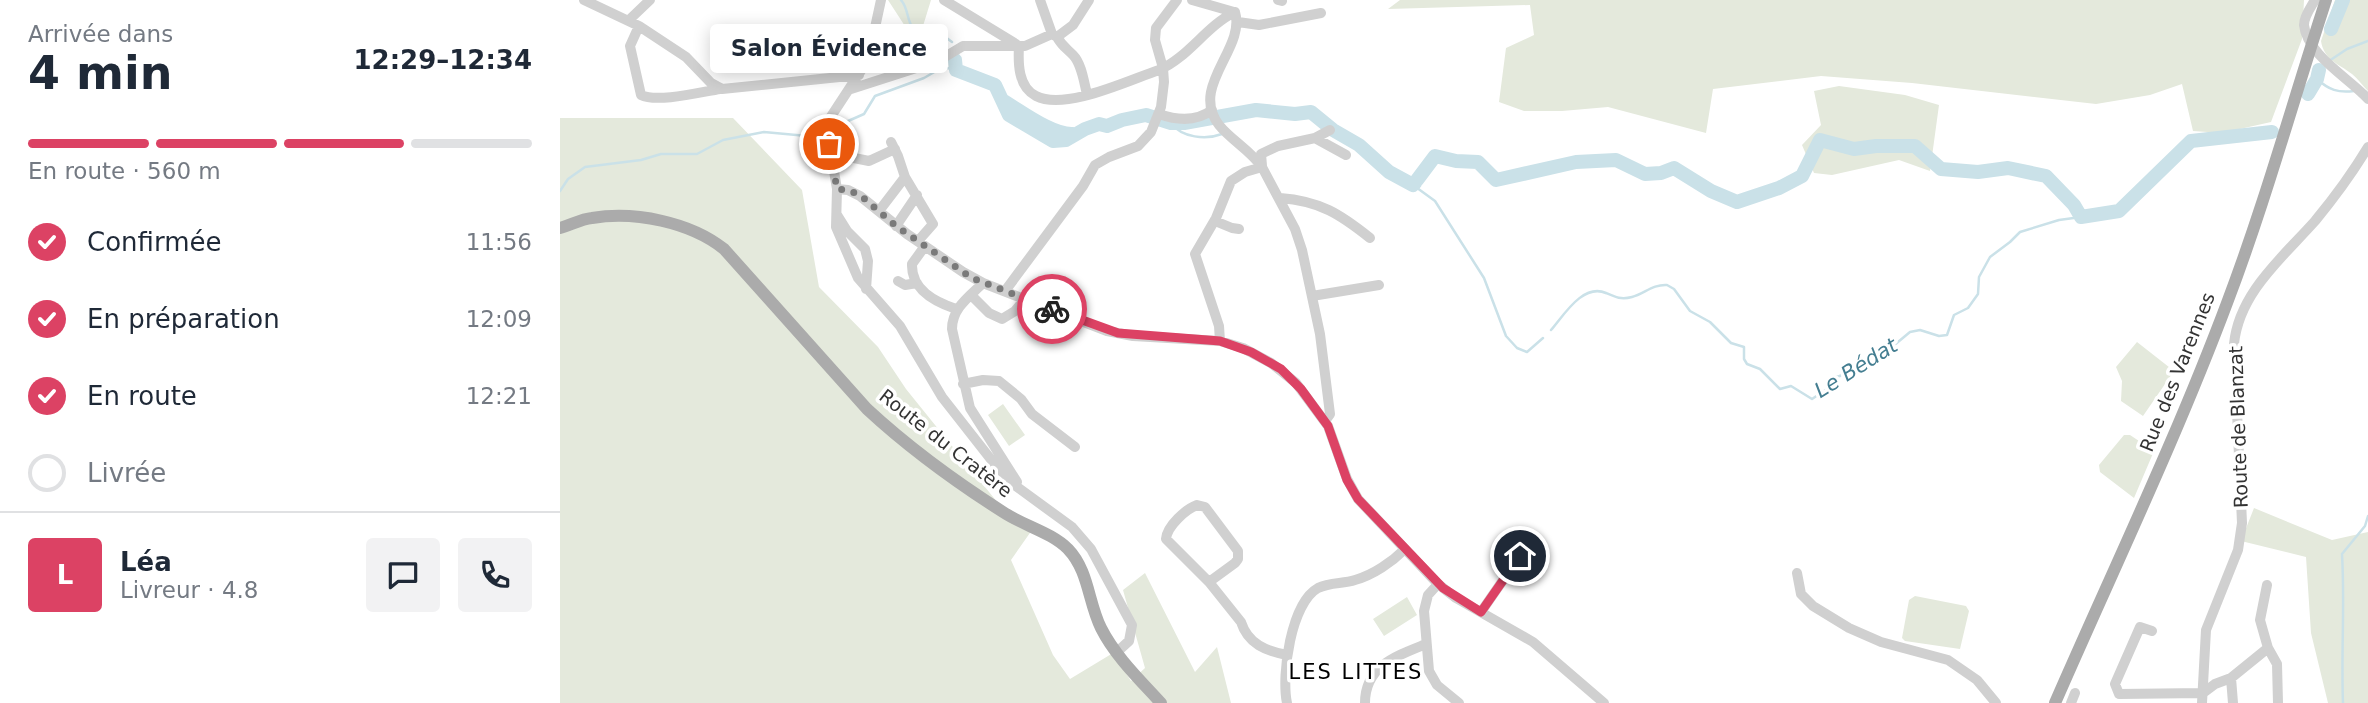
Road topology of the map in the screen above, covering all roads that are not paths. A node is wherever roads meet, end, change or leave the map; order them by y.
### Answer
1 (584, 0) edge
2 (650, 0) edge
3 (881, 0) edge
4 (944, 0) edge
5 (1040, 0) edge
6 (1089, 0) edge
7 (1177, 0) edge
8 (1192, 0) edge
9 (2315, 0) edge
10 (2326, 0) edge
11 (1237, 12) edge
12 (1321, 12) dead end
13 (629, 20) junction
14 (639, 26) junction
15 (1054, 36) junction
16 (1019, 46) junction
17 (2316, 51) junction
18 (1163, 68) junction
19 (859, 75) junction
20 (722, 89) junction
21 (851, 89) junction
22 (1087, 94) junction
23 (2368, 99) edge
24 (1214, 115) junction
25 (1158, 117) junction
26 (1331, 130) dead end
27 (1315, 138) junction
28 (2368, 146) edge
29 (1246, 150) junction
30 (1261, 154) junction
31 (1346, 155) dead end
32 (832, 162) junction
33 (1262, 167) junction
34 (905, 177) junction
35 (837, 189) junction
36 (917, 195) junction
37 (1280, 198) junction
38 (879, 211) junction
39 (836, 215) junction
40 (1214, 221) junction
41 (896, 226) junction
42 (560, 228) edge
43 (1239, 229) dead end
44 (1370, 238) dead end
45 (922, 244) junction
46 (898, 281) dead end
47 (917, 283) junction
48 (983, 283) junction
49 (1380, 285) dead end
50 (866, 289) junction
51 (1005, 291) junction
52 (971, 295) junction
53 (1312, 296) junction
54 (1025, 299) junction
55 (957, 309) junction
56 (1220, 341) junction
57 (963, 384) junction
58 (1325, 421) junction
59 (1076, 447) dead end
60 (1019, 489) junction
61 (1533, 537) dead end
62 (1405, 550) junction
63 (1797, 573) dead end
64 (1209, 582) junction
65 (1438, 584) junction
66 (2267, 585) dead end
67 (1481, 612) junction
68 (2152, 631) dead end
69 (1426, 645) junction
70 (2268, 648) junction
71 (1117, 652) junction
72 (1287, 655) junction
73 (2231, 678) junction
74 (2202, 698) edge
75 (1161, 703) edge
76 (1287, 703) edge
77 (1365, 703) edge
78 (1460, 703) edge
79 (1604, 703) edge
80 (1996, 703) edge
81 (2055, 703) edge
82 (2233, 703) edge
83 (2278, 703) edge

1 - 13 street
2 - 13 street
3 - 19 street
4 - 16 street
5 - 15 street
6 - 15 street
7 - 18 street
8 - 11 street
9 - 17 street
10 - 17 main road, Rue des Varennes
11 - 12 street
11 - 18 street
11 - 24 street
13 - 14 street
14 - 20 street
14 - 20 street
15 - 16 street
15 - 22 street
16 - 21 street
16 - 22 street
17 - 23 street
17 - 81 main road, Rue des Varennes
18 - 22 street
18 - 25 street
19 - 20 street
19 - 21 street
21 - 32 street
24 - 25 street
24 - 29 street
25 - 51 street
26 - 27 street
27 - 30 street
27 - 31 street
28 - 74 street, Route de Blanzat
29 - 30 street
29 - 33 street
30 - 33 street
32 - 34 street
32 - 35 street
33 - 37 street
33 - 40 street
34 - 36 street
34 - 38 street
35 - 38 street
35 - 39 street
36 - 41 street
36 - 45 street
37 - 44 street
37 - 53 street
38 - 41 street
39 - 50 street
39 - 50 street
40 - 43 street
40 - 56 street
41 - 45 street
42 - 71 main road, Route du Cratère
45 - 47 street
45 - 48 street
46 - 47 street
47 - 55 street
48 - 51 street
48 - 52 street
49 - 53 street
50 - 60 street
51 - 54 street
52 - 54 street
52 - 55 street
53 - 58 street
54 - 56 street
55 - 57 street
56 - 58 street
57 - 59 street
57 - 60 street
58 - 62 street
60 - 71 street
61 - 67 street
62 - 65 street
62 - 72 street
63 - 80 street
64 - 64 street
64 - 72 street
65 - 67 street
65 - 69 street
66 - 70 street
67 - 79 street
68 - 74 street
69 - 77 street
69 - 78 street
70 - 73 street
70 - 83 street
71 - 75 main road, Route du Cratère
72 - 76 street
73 - 74 street
73 - 82 street

